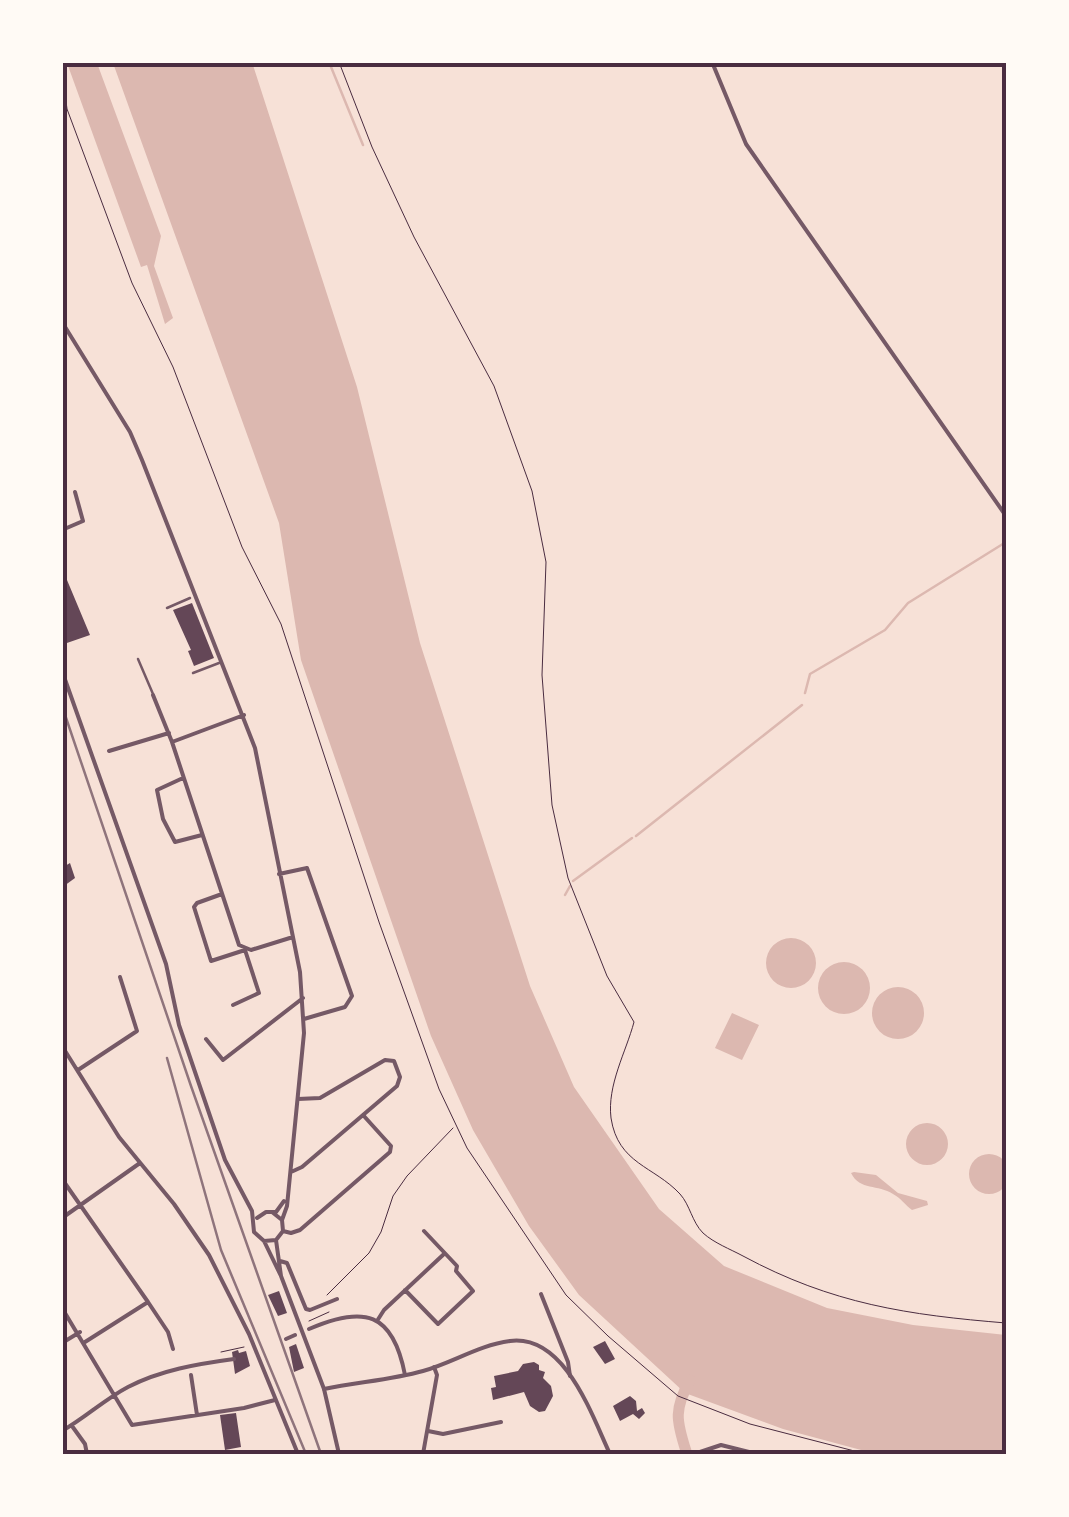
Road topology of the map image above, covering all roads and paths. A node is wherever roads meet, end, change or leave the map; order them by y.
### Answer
1 (339, 62) edge
2 (712, 62) edge
3 (64, 86) edge
4 (62, 322) edge
5 (75, 492) dead end
6 (1006, 516) edge
7 (62, 530) edge
8 (190, 598) dead end
9 (167, 608) dead end
10 (138, 659) dead end
11 (222, 661) junction
12 (62, 672) edge
13 (192, 673) dead end
14 (154, 695) joint
15 (244, 715) junction
16 (169, 734) junction
17 (172, 742) junction
18 (109, 750) dead end
19 (183, 778) junction
20 (202, 835) junction
21 (279, 874) junction
22 (222, 894) junction
23 (293, 937) junction
24 (245, 950) junction
25 (120, 977) dead end
26 (303, 998) junction
27 (233, 1005) dead end
28 (304, 1019) junction
29 (206, 1039) dead end
30 (62, 1046) edge
31 (78, 1070) junction
32 (298, 1098) junction
33 (363, 1115) junction
34 (456, 1127) junction
35 (140, 1164) junction
36 (290, 1172) junction
37 (62, 1179) edge
38 (286, 1197) junction
39 (246, 1198) junction
40 (81, 1205) junction
41 (272, 1212) junction
42 (262, 1214) junction
43 (62, 1218) edge
44 (282, 1220) junction
45 (254, 1222) junction
46 (283, 1231) junction
47 (424, 1231) dead end
48 (276, 1240) junction
49 (264, 1241) junction
50 (445, 1253) junction
51 (278, 1260) junction
52 (281, 1276) junction
53 (405, 1290) junction
54 (541, 1294) dead end
55 (334, 1300) joint
56 (148, 1302) junction
57 (62, 1308) edge
58 (330, 1313) dead end
59 (377, 1321) junction
60 (306, 1322) dead end
61 (1006, 1324) edge
62 (309, 1329) dead end
63 (80, 1332) junction
64 (294, 1336) dead end
65 (286, 1339) dead end
66 (85, 1342) junction
67 (62, 1343) edge
68 (247, 1346) dead end
69 (174, 1348) dead end
70 (221, 1352) dead end
71 (234, 1359) dead end
72 (434, 1366) junction
73 (191, 1375) dead end
74 (405, 1375) junction
75 (570, 1376) junction
76 (324, 1389) junction
77 (112, 1396) junction
78 (276, 1400) junction
79 (197, 1415) junction
80 (501, 1422) dead end
81 (72, 1426) junction
82 (62, 1431) edge
83 (428, 1431) junction
84 (87, 1454) edge
85 (298, 1454) edge
86 (339, 1454) edge
87 (423, 1454) edge
88 (610, 1454) edge
89 (694, 1454) edge
90 (756, 1454) edge
91 (866, 1454) edge

1 - 61 path
2 - 6 street
3 - 34 path
4 - 11 street
5 - 7 street
8 - 9 street
10 - 14 street
11 - 13 street
11 - 15 street
12 - 39 street
14 - 16 street
15 - 17 street
15 - 21 street
16 - 17 street
16 - 18 street
17 - 19 street
19 - 20 street
19 - 20 street
20 - 22 street
21 - 23 street
21 - 28 street
22 - 24 street
22 - 24 street
23 - 24 street
23 - 26 street
24 - 27 street
25 - 31 street
26 - 28 street
26 - 29 street
28 - 32 street
30 - 31 street
31 - 35 street
32 - 33 street
32 - 36 street
33 - 36 street
33 - 46 street
34 - 55 path
34 - 91 path
35 - 40 street
35 - 78 street
36 - 38 street
37 - 40 street
38 - 41 street
38 - 44 street
39 - 42 street
39 - 45 street
40 - 43 street
40 - 56 street
41 - 42 street
41 - 44 street
42 - 45 street
44 - 46 street
45 - 49 street
46 - 48 street
47 - 50 street
48 - 49 street
48 - 51 street
49 - 52 street
50 - 53 street
50 - 53 street
51 - 52 street
51 - 55 street
52 - 76 street
53 - 59 street
54 - 75 street
56 - 66 street
56 - 69 street
57 - 63 street
58 - 60 path
59 - 62 street
59 - 74 street
63 - 66 street
63 - 67 street
64 - 65 street
66 - 77 street
68 - 70 path
71 - 77 street
72 - 74 street
72 - 75 street
72 - 83 street
73 - 79 street
74 - 76 street
75 - 88 street
76 - 86 street
77 - 79 street
77 - 81 street
78 - 79 street
78 - 85 street
80 - 83 street
81 - 82 street
81 - 84 street
83 - 87 street
89 - 90 street

